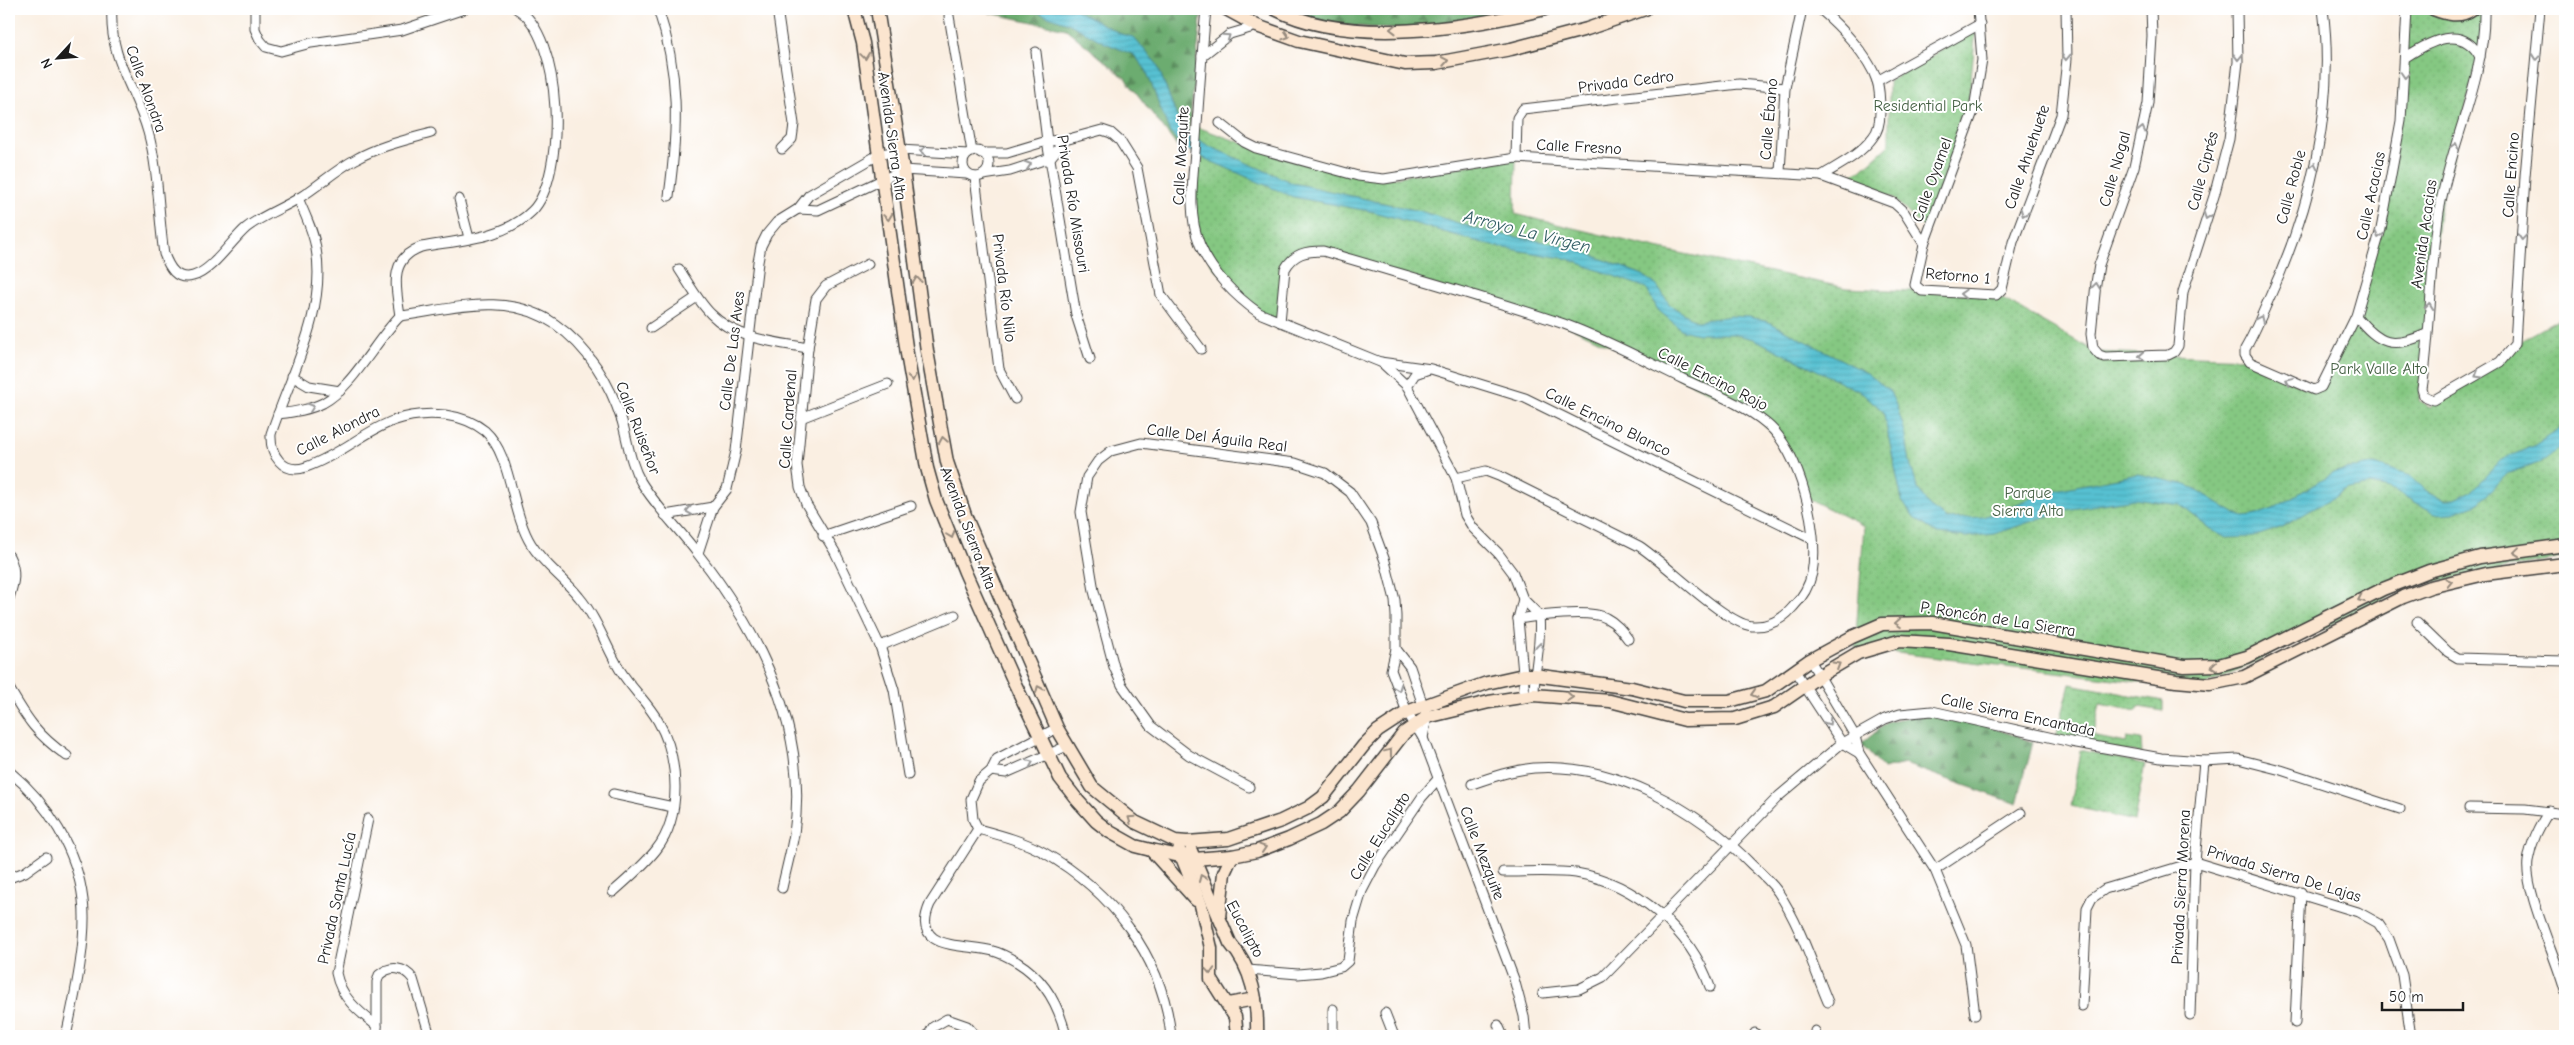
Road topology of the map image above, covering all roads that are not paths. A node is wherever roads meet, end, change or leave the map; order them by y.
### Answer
1 (112, 9) edge
2 (255, 9) edge
3 (464, 9) edge
4 (517, 9) edge
5 (658, 9) edge
6 (777, 9) edge
7 (854, 9) edge
8 (877, 9) edge
9 (1206, 9) edge
10 (1226, 9) edge
11 (1275, 9) edge
12 (1545, 9) edge
13 (1645, 9) edge
14 (1802, 9) edge
15 (1820, 9) edge
16 (1978, 9) edge
17 (2066, 9) edge
18 (2151, 9) edge
19 (2237, 9) edge
20 (2323, 9) edge
21 (2408, 9) edge
22 (2433, 9) edge
23 (2472, 9) edge
24 (2484, 9) edge
25 (2540, 9) edge
26 (949, 16) dead end
27 (1980, 24) junction
28 (1257, 26) junction
29 (1036, 52) dead end
30 (1202, 56) junction
31 (2406, 57) junction
32 (2480, 57) junction
33 (1877, 81) junction
34 (1785, 88) junction
35 (1220, 124) dead end
36 (431, 133) dead end
37 (1065, 140) junction
38 (1047, 141) junction
39 (782, 149) dead end
40 (900, 150) junction
41 (974, 153) junction
42 (878, 155) junction
43 (1050, 158) junction
44 (1516, 158) junction
45 (903, 170) junction
46 (1780, 172) junction
47 (975, 175) junction
48 (1821, 176) junction
49 (882, 178) junction
50 (833, 182) junction
51 (669, 196) dead end
52 (298, 198) junction
53 (841, 198) junction
54 (459, 199) dead end
55 (798, 209) junction
56 (469, 238) junction
57 (1924, 244) junction
58 (868, 264) dead end
59 (679, 269) dead end
60 (2004, 283) joint
61 (697, 297) junction
62 (400, 316) junction
63 (2356, 316) junction
64 (1280, 322) junction
65 (651, 328) dead end
66 (2426, 334) junction
67 (748, 336) junction
68 (2178, 337) joint
69 (808, 348) junction
70 (1201, 349) dead end
71 (1090, 359) dead end
72 (1380, 362) junction
73 (1431, 369) junction
74 (292, 376) junction
75 (2325, 380) joint
76 (888, 384) dead end
77 (1407, 386) junction
78 (2422, 389) joint
79 (340, 391) junction
80 (1015, 399) dead end
81 (278, 414) junction
82 (801, 418) junction
83 (947, 462) junction
84 (927, 468) junction
85 (1456, 478) junction
86 (911, 506) dead end
87 (713, 507) junction
88 (665, 515) junction
89 (823, 536) junction
90 (1812, 538) junction
91 (2565, 546) edge
92 (698, 553) junction
93 (9, 556) edge
94 (2565, 564) edge
95 (9, 598) edge
96 (1523, 599) junction
97 (955, 615) dead end
98 (1539, 615) junction
99 (1518, 619) junction
100 (2417, 622) dead end
101 (2295, 632) junction
102 (1628, 639) dead end
103 (880, 646) junction
104 (2304, 648) junction
105 (1396, 649) junction
106 (1810, 660) junction
107 (2565, 661) edge
108 (1795, 671) junction
109 (1528, 675) junction
110 (1819, 676) junction
111 (9, 688) edge
112 (1805, 688) junction
113 (1529, 695) junction
114 (1423, 705) junction
115 (1407, 712) junction
116 (1428, 718) junction
117 (1414, 725) junction
118 (1057, 728) junction
119 (1855, 736) junction
120 (1040, 737) junction
121 (1423, 738) junction
122 (1842, 743) junction
123 (1067, 746) junction
124 (1859, 753) junction
125 (1048, 755) junction
126 (67, 756) dead end
127 (2204, 761) junction
128 (9, 771) edge
129 (992, 771) junction
130 (908, 775) dead end
131 (1438, 779) junction
132 (1472, 784) dead end
133 (1249, 787) dead end
134 (613, 794) dead end
135 (673, 807) junction
136 (2469, 808) dead end
137 (2400, 809) dead end
138 (2549, 811) junction
139 (2021, 813) dead end
140 (2565, 814) edge
141 (368, 819) dead end
142 (978, 829) junction
143 (1181, 841) junction
144 (1732, 844) junction
145 (1151, 850) junction
146 (1232, 856) junction
147 (1187, 857) junction
148 (46, 858) dead end
149 (2195, 862) junction
150 (1935, 870) junction
151 (1503, 872) dead end
152 (9, 878) edge
153 (782, 888) dead end
154 (613, 892) dead end
155 (2301, 892) junction
156 (1201, 905) junction
157 (1663, 916) junction
158 (1219, 920) junction
159 (1230, 943) junction
160 (1211, 948) junction
161 (1248, 970) junction
162 (2563, 974) edge
163 (1710, 988) dead end
164 (2565, 992) edge
165 (1543, 993) dead end
166 (1255, 999) junction
167 (1828, 1002) dead end
168 (1228, 1004) junction
169 (2082, 1006) dead end
170 (1333, 1009) dead end
171 (1385, 1013) dead end
172 (1976, 1015) dead end
173 (2190, 1015) dead end
174 (2294, 1022) dead end
175 (1498, 1025) dead end
176 (377, 1026) junction
177 (2410, 1030) dead end
178 (66, 1036) edge
179 (377, 1036) edge
180 (430, 1036) edge
181 (928, 1036) edge
182 (976, 1036) edge
183 (1066, 1036) edge
184 (1171, 1036) edge
185 (1237, 1036) edge
186 (1257, 1036) edge
187 (1333, 1036) edge
188 (1394, 1036) edge
189 (1503, 1036) edge
190 (1526, 1036) edge

1 - 52 street, Calle Alondra
2 - 3 street
4 - 56 street
5 - 51 street
6 - 39 street
7 -> 42 street, Avenida Sierra Alta
8 - 40 street, Avenida Sierra Alta
9 - 30 street, Calle Mezquite
10 - 28 street
12 -> 11 street
28 -> 13 street
14 - 34 street, Calle Ébano
15 - 33 street
16 - 27 street, Calle Oyamel
17 -> 60 street, Calle Ahuehuete
68 -> 18 street, Calle Nogal
19 -> 68 street, Calle Ciprés
75 -> 20 street, Calle Roble
21 - 31 street, Calle Acacias
22 - 23 street
24 - 32 street, Avenida Acacias
25 -> 78 street, Calle Encino
26 - 41 street
27 - 33 street
27 - 57 street, Calle Oyamel
30 -> 28 street
29 - 38 street, Privada Río Missouri
30 - 64 street, Calle Mezquite
31 - 32 street
31 -> 63 street, Calle Acacias
66 -> 32 street, Avenida Acacias
33 - 48 street
34 - 44 street, Privada Cedro
34 - 46 street, Calle Ébano
35 - 44 street, Calle Fresno
36 - 52 street
37 - 38 street, Calle De Las Aves
37 - 43 street
37 - 70 street, Calle De Las Aves
38 - 41 street, Calle De Las Aves
38 - 43 street, Privada Río Missouri
41 -> 40 street, Calle De Las Aves
40 - 42 street, Calle De Las Aves
40 - 45 street, Avenida Sierra Alta
41 - 47 street
41 - 47 street
42 - 49 street, Avenida Sierra Alta
42 - 50 street, Calle De Las Aves
47 -> 43 street
43 - 71 street, Privada Río Missouri
44 - 46 street, Calle Fresno
45 - 47 street
45 - 49 street
83 -> 45 street, Avenida Sierra Alta
46 - 48 street, Calle Fresno
47 - 80 street, Privada Río Nilo
48 - 57 street, Calle Fresno
49 - 53 street
49 -> 84 street, Avenida Sierra Alta
50 - 53 street
50 - 55 street, Calle De Las Aves
52 - 74 street, Calle Alondra
53 - 55 street
54 - 56 street
55 - 67 street, Calle De Las Aves
56 - 62 street
60 -> 57 street, Retorno 1
58 - 69 street, Calle Cardenal
59 - 61 street
61 - 65 street
61 - 67 street
62 - 79 street
62 - 88 street, Calle Ruiseñor
63 - 66 street
63 - 75 street, Calle Acacias
64 - 72 street, Calle Mezquite
64 - 90 street, Calle Encino Rojo
66 - 78 street, Avenida Acacias
67 - 69 street
67 - 87 street, Calle De Las Aves
69 - 82 street, Calle Cardenal
72 - 73 street, Calle Encino Blanco
72 - 77 street
73 - 77 street
73 - 90 street, Calle Encino Blanco
74 - 79 street
74 - 81 street, Calle Alondra
76 - 82 street
77 - 85 street
81 -> 79 street
81 - 135 street, Calle Alondra
82 - 89 street, Calle Cardenal
83 - 84 street
118 -> 83 street, Avenida Sierra Alta
84 -> 120 street, Avenida Sierra Alta
85 - 90 street, Calle Encino Rojo
85 - 96 street
86 - 89 street
87 -> 88 street
87 - 92 street, Calle De Las Aves
88 - 92 street, Calle Ruiseñor
89 - 103 street, Calle Cardenal
91 -> 101 street, P. Roncón de La Sierra
92 - 153 street, Calle Ruiseñor
93 - 95 street
104 -> 94 street, P. Roncón de La Sierra
96 - 98 street
96 - 99 street
97 - 103 street
98 - 99 street
98 - 102 street
109 -> 98 street
99 - 109 street
100 - 107 street
101 - 104 street
101 -> 106 street, P. Roncón de La Sierra
103 - 130 street, Calle Cardenal
110 -> 104 street, P. Roncón de La Sierra
105 - 114 street
105 -> 115 street, Calle Del Águila Real
105 - 133 street, Calle Del Águila Real
106 - 108 street, P. Roncón de La Sierra
106 - 110 street
108 -> 109 street, P. Roncón de La Sierra
108 - 112 street
109 - 113 street
109 - 114 street, P. Roncón de La Sierra
110 - 112 street, P. Roncón de La Sierra
110 - 119 street
111 - 126 street
113 -> 112 street, P. Roncón de La Sierra
112 -> 122 street
113 - 116 street, P. Roncón de La Sierra
114 - 115 street, P. Roncón de La Sierra
114 - 116 street
115 - 117 street, Calle Mezquite
115 - 143 street, P. Roncón de La Sierra
116 - 117 street, P. Roncón de La Sierra
116 - 121 street
117 - 121 street, Calle Mezquite
146 -> 117 street, P. Roncón de La Sierra
118 - 120 street
118 - 123 street, Avenida Sierra Alta
119 - 122 street, Calle Sierra Encantada
119 - 124 street
119 - 127 street, Calle Sierra Encantada
120 - 125 street, Avenida Sierra Alta
120 - 129 street
121 - 131 street, Calle Mezquite
122 - 124 street
122 - 144 street, Calle Sierra Encantada
123 - 125 street
143 -> 123 street, Avenida Sierra Alta
124 - 150 street
129 -> 125 street
125 - 145 street, Avenida Sierra Alta
127 - 137 street, Calle Sierra Encantada
127 - 149 street, Privada Sierra Morena
128 - 178 street
129 - 142 street
131 - 161 street, Calle Eucalipto
131 - 190 street, Calle Mezquite
132 - 144 street
134 - 135 street
135 - 154 street, Calle Alondra
136 - 138 street
138 - 140 street
138 - 162 street
139 - 150 street
141 - 176 street, Privada Santa Lucía
142 - 183 street
142 - 184 street
143 - 147 street, Eucalipto
144 - 157 street, Calle Sierra Encantada
144 - 167 street
145 - 147 street, Avenida Sierra Alta
145 - 156 street
146 - 147 street, P. Roncón de La Sierra
146 - 158 street
147 - 156 street, Eucalipto
158 -> 147 street, Eucalipto
148 - 152 street
149 - 155 street, Privada Sierra De Lajas
149 - 169 street, Privada Sierra De Lajas
149 - 173 street, Privada Sierra Morena
150 - 172 street
151 - 157 street
155 - 174 street
155 - 177 street, Privada Sierra De Lajas
156 - 160 street, Eucalipto
157 - 163 street
157 - 165 street, Calle Sierra Encantada
158 - 159 street, Eucalipto
159 - 160 street
159 - 161 street, Eucalipto
160 -> 168 street, Eucalipto
161 - 166 street, Eucalipto
162 - 164 street
166 - 168 street
166 - 186 street, Eucalipto
168 - 185 street, Eucalipto
170 - 187 street
171 - 188 street
175 - 189 street
176 - 179 street
176 - 180 street
181 - 182 street

